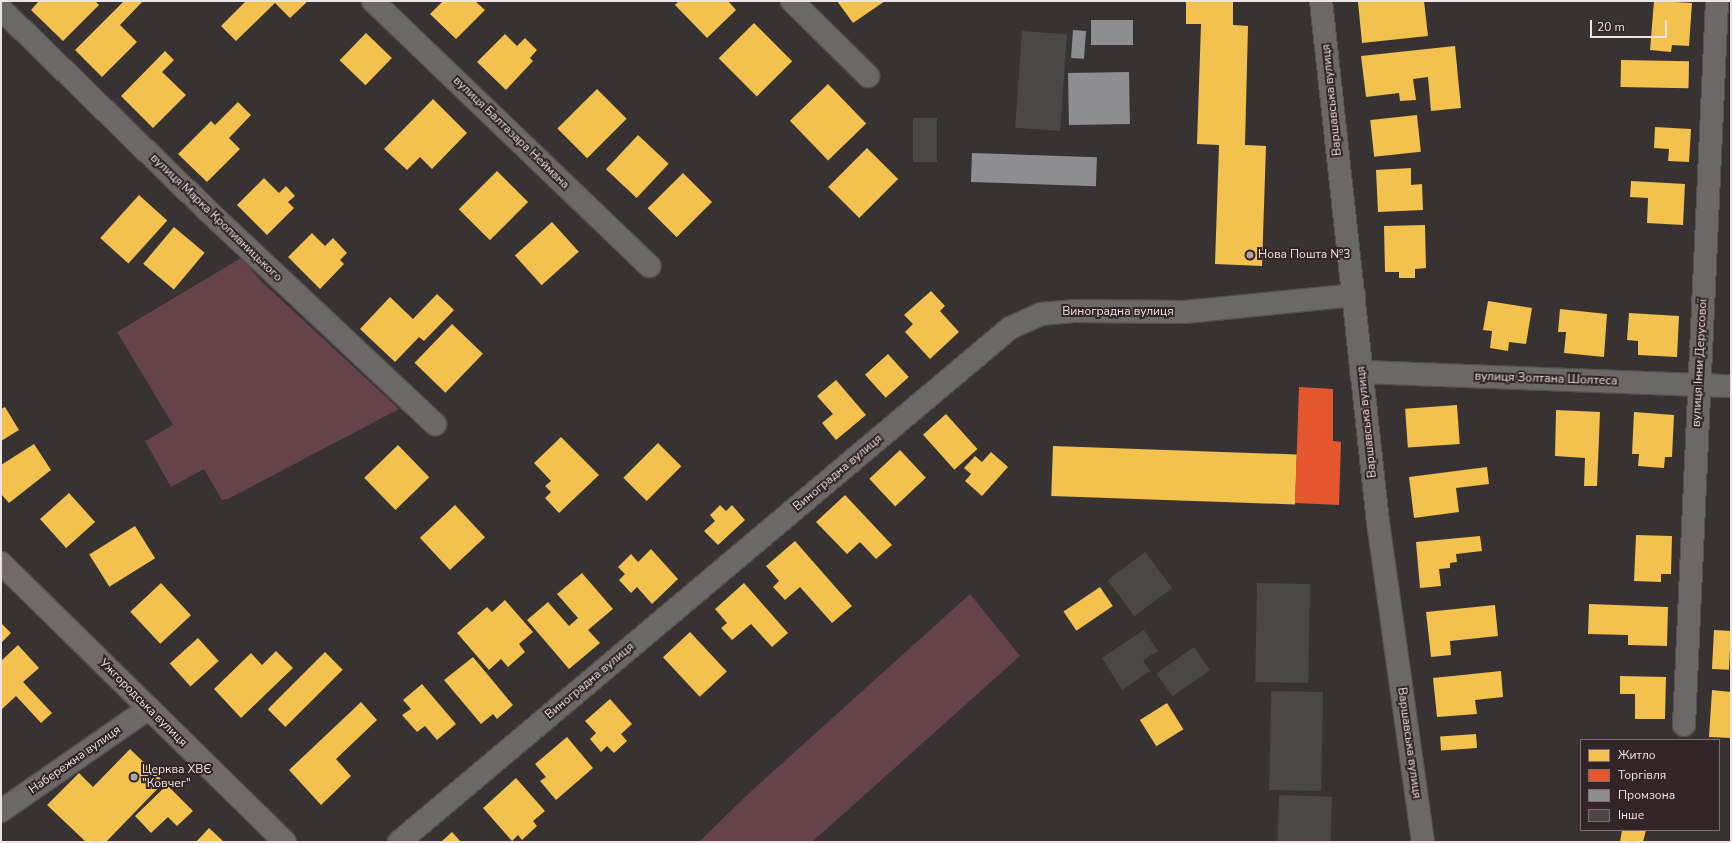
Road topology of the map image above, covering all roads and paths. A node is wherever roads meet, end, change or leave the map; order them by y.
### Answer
1 (373, 1) edge
2 (792, 1) edge
3 (1320, 1) edge
4 (1717, 1) edge
5 (1, 9) edge
6 (868, 76) dead end
7 (649, 266) dead end
8 (1354, 295) junction
9 (1361, 372) junction
10 (1699, 385) junction
11 (1731, 386) edge
12 (435, 424) dead end
13 (1, 563) edge
14 (149, 708) junction
15 (1684, 725) dead end
16 (1, 811) edge
17 (285, 842) edge
18 (399, 842) edge
19 (1423, 842) edge

1 - 7 street, вулиця Балтазара Неймана
2 - 6 street
3 - 8 street, Варшавська вулиця
4 - 10 street, вулиця Інни Дерусової
5 - 12 street, вулиця Марка Кропивницького
8 - 9 street, Варшавська вулиця
8 - 18 street, Виноградна вулиця
9 - 10 street, вулиця Золтана Шолтеса
9 - 19 street, Варшавська вулиця
10 - 11 street, вулиця Золтана Шолтеса
10 - 15 street, вулиця Інни Дерусової
13 - 14 main road, Ужгородська вулиця
14 - 16 street, Набережна вулиця
14 - 17 main road, Ужгородська вулиця

